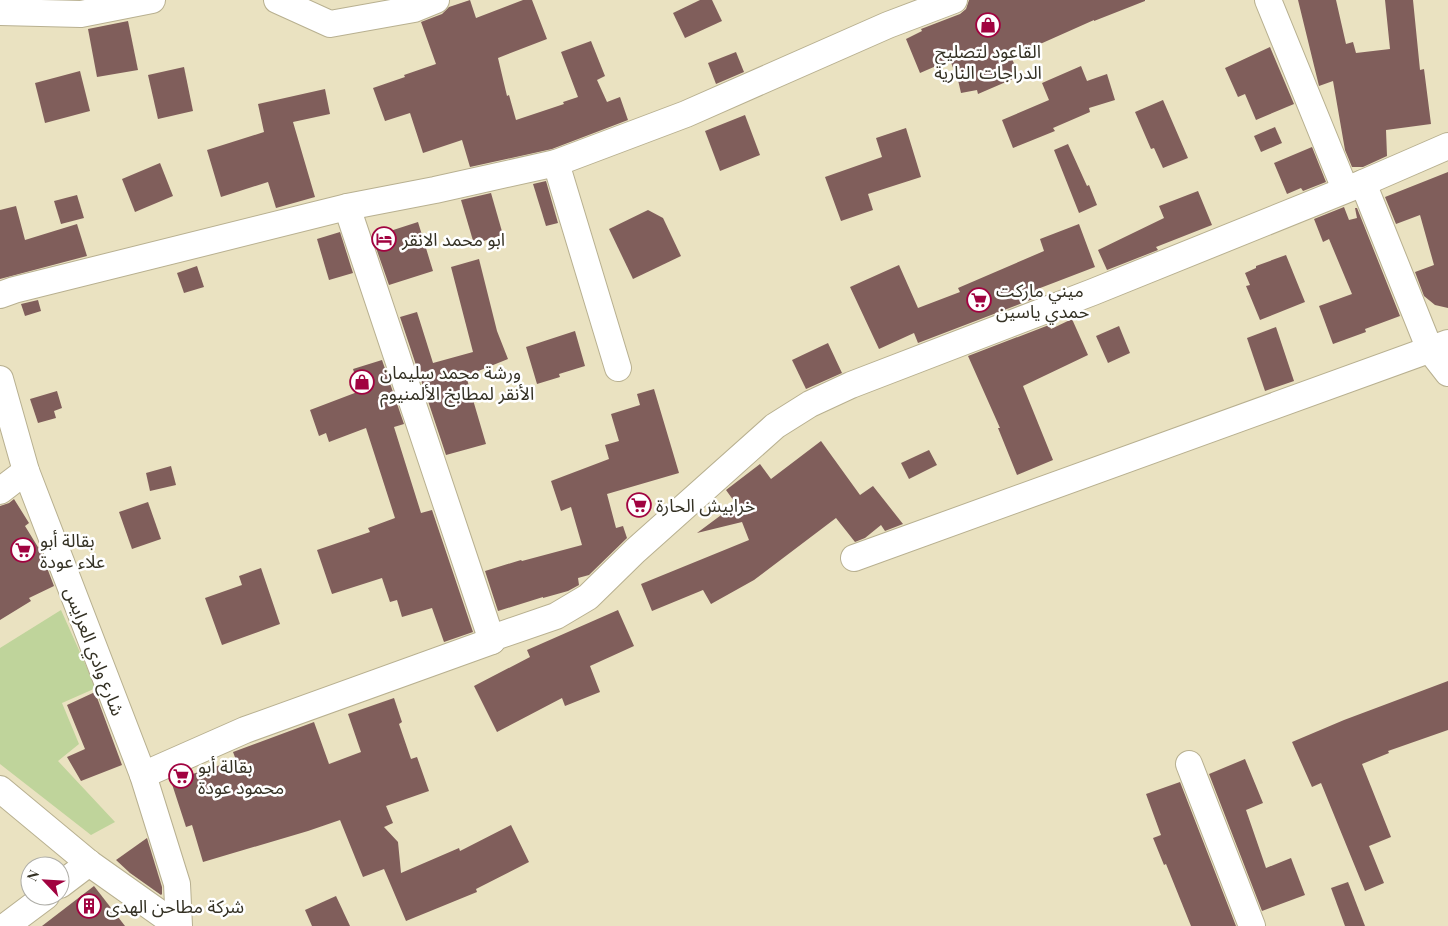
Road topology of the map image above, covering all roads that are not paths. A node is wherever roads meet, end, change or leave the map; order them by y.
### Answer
1 (152, 0) edge
2 (277, 0) edge
3 (436, 0) edge
4 (954, 0) edge
5 (1268, 0) edge
6 (0, 12) edge
7 (1448, 146) edge
8 (556, 163) junction
9 (1354, 186) junction
10 (347, 207) junction
11 (0, 295) edge
12 (1439, 346) edge
13 (618, 368) dead end
14 (1448, 373) edge
15 (0, 379) edge
16 (26, 471) junction
17 (0, 491) edge
18 (854, 558) dead end
19 (492, 641) junction
20 (1189, 764) dead end
21 (143, 775) junction
22 (6, 802) edge
23 (89, 862) junction
24 (70, 877) edge
25 (33, 906) edge
26 (6, 926) edge
27 (178, 926) edge
28 (1252, 926) edge

1 - 6 street
2 - 3 street
4 - 8 street
5 - 9 street
7 - 9 street
8 - 10 street
8 - 13 street
9 - 12 street
9 - 19 street
10 - 11 street
10 - 19 street
12 - 14 street
12 - 18 street
15 - 16 street, شارع وادي العرايس
16 - 17 street
16 - 21 street, شارع وادي العرايس
19 - 21 street
20 - 28 street
21 - 27 street, شارع وادي العرايس
22 - 23 street
23 - 24 street
23 - 27 street
25 - 26 street

